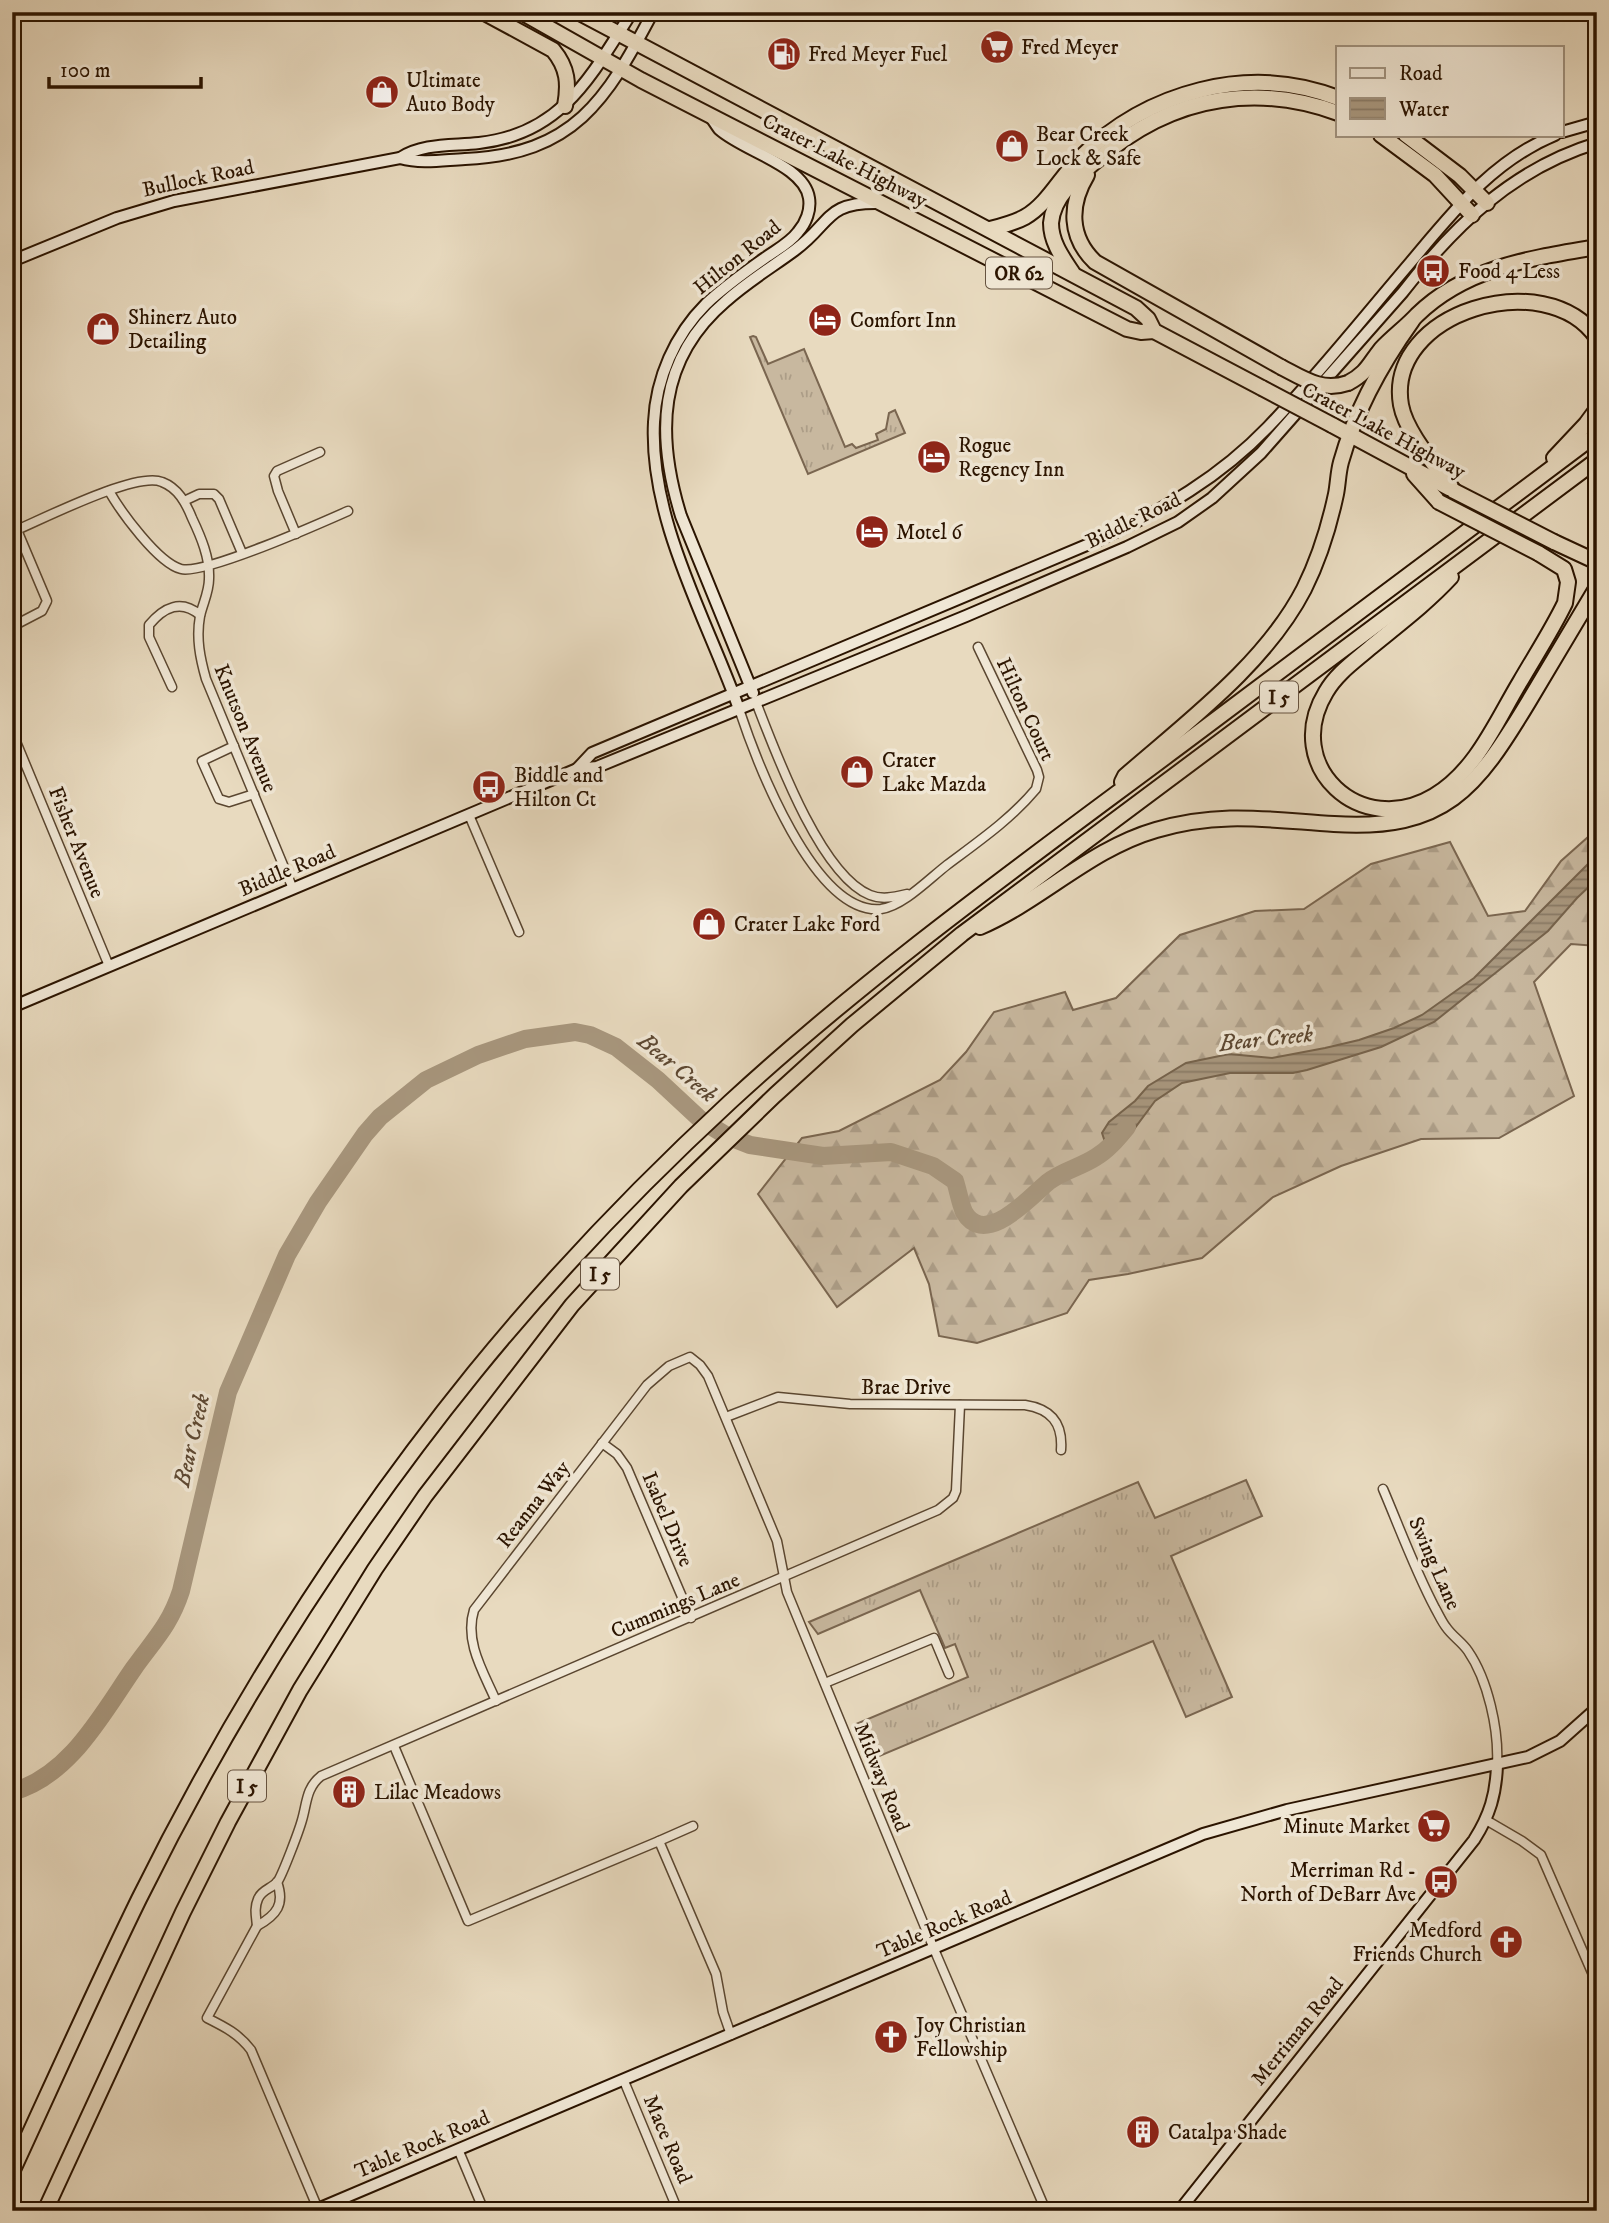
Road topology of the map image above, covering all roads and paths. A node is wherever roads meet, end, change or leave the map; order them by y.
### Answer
1 (483, 12) edge
2 (520, 12) edge
3 (578, 12) edge
4 (632, 12) edge
5 (653, 12) edge
6 (618, 33) junction
7 (636, 43) junction
8 (603, 57) junction
9 (621, 68) junction
10 (1336, 98) edge
11 (565, 106) junction
12 (1336, 112) edge
13 (708, 114) junction
14 (1597, 122) edge
15 (1564, 131) edge
16 (1382, 136) edge
17 (1407, 136) edge
18 (1553, 136) edge
19 (1597, 143) edge
20 (400, 158) junction
21 (1096, 161) junction
22 (1474, 190) junction
23 (1461, 202) junction
24 (1487, 203) junction
25 (886, 204) junction
26 (1472, 215) junction
27 (990, 229) junction
28 (1597, 247) edge
29 (12, 261) edge
30 (1073, 273) junction
31 (1412, 321) junction
32 (1154, 331) junction
33 (1597, 338) edge
34 (1597, 409) edge
35 (1597, 434) edge
36 (1350, 435) junction
37 (320, 452) dead end
38 (1597, 460) edge
39 (1406, 465) junction
40 (1531, 483) junction
41 (109, 491) junction
42 (1454, 491) junction
43 (184, 501) junction
44 (348, 511) dead end
45 (15, 531) edge
46 (296, 534) junction
47 (1474, 551) junction
48 (242, 554) junction
49 (1597, 562) edge
50 (209, 565) junction
51 (1597, 587) edge
52 (201, 615) junction
53 (12, 623) edge
54 (978, 647) dead end
55 (172, 687) dead end
56 (750, 687) junction
57 (734, 694) junction
58 (756, 702) junction
59 (739, 709) junction
60 (12, 732) edge
61 (234, 746) junction
62 (577, 769) junction
63 (254, 794) junction
64 (1116, 794) junction
65 (469, 815) junction
66 (293, 889) junction
67 (910, 894) junction
68 (519, 932) dead end
69 (962, 934) junction
70 (109, 966) junction
71 (12, 1007) edge
72 (690, 1357) joint
73 (960, 1405) junction
74 (726, 1417) junction
75 (602, 1443) junction
76 (1061, 1450) dead end
77 (1383, 1489) dead end
78 (784, 1578) junction
79 (691, 1618) junction
80 (949, 1674) dead end
81 (825, 1683) junction
82 (496, 1701) junction
83 (1597, 1708) edge
84 (394, 1745) junction
85 (1497, 1765) junction
86 (1486, 1820) junction
87 (693, 1826) dead end
88 (659, 1841) junction
89 (277, 1882) junction
90 (257, 1926) junction
91 (934, 1949) junction
92 (1597, 1984) edge
93 (731, 2035) junction
94 (624, 2081) junction
95 (458, 2149) junction
96 (12, 2172) edge
97 (315, 2210) edge
98 (46, 2211) edge
99 (484, 2211) edge
100 (678, 2211) edge
101 (1046, 2211) edge
102 (1179, 2211) edge

1 - 11 highway
2 - 8 highway, Crater Lake Highway / OR 62
3 - 6 highway, Crater Lake Highway / OR 62
4 - 6 main road, Bullock Road
5 - 7 main road, Bullock Road
6 - 7 highway, Crater Lake Highway / OR 62
6 - 8 main road, Bullock Road
7 - 9 main road, Bullock Road
7 - 27 highway, Crater Lake Highway / OR 62
8 - 9 highway, Crater Lake Highway / OR 62
8 - 11 main road, Bullock Road
9 - 13 highway, Crater Lake Highway / OR 62
9 - 20 main road, Bullock Road
10 - 27 highway
11 - 20 main road, Bullock Road
12 - 21 highway
13 - 25 highway, Crater Lake Highway / OR 62
13 - 57 main road, Hilton Road
14 - 15 main road
16 - 23 highway
17 - 22 highway
18 - 22 main road, Biddle Road
19 - 24 main road, Biddle Road
20 - 29 main road, Bullock Road
21 - 30 highway
21 - 31 highway, bridge
22 - 23 main road, Biddle Road
22 - 24 highway
23 - 26 highway
23 - 56 main road, Biddle Road
24 - 26 main road, Biddle Road
25 - 32 highway, Crater Lake Highway / OR 62
25 - 56 main road, Hilton Road
26 - 58 main road, Biddle Road
27 - 30 highway, Crater Lake Highway / OR 62
28 - 31 highway
30 - 32 highway, Crater Lake Highway / OR 62
31 - 36 highway
32 - 36 highway, Crater Lake Highway / OR 62, bridge
33 - 42 highway
34 - 40 highway
35 - 40 highway, I 5
36 - 39 highway, Crater Lake Highway / OR 62
36 - 64 highway
37 - 46 street
38 - 47 highway, I 5
39 - 42 highway, Crater Lake Highway / OR 62
39 - 47 highway, bridge
40 - 64 highway, I 5
41 - 43 street, Knutson Avenue
41 - 45 street
41 - 50 street
42 - 49 highway, Crater Lake Highway / OR 62, bridge
43 - 48 street
43 - 50 street, Knutson Avenue
44 - 46 street
45 - 53 street
46 - 48 street
47 - 69 highway, I 5
48 - 50 street
50 - 52 street, Knutson Avenue
51 - 69 highway
52 - 55 street
52 - 61 street, Knutson Avenue
54 - 67 street, Hilton Court
56 - 57 main road, Biddle Road
56 - 58 main road, Hilton Road
57 - 59 main road, Hilton Road
57 - 62 main road, Biddle Road
58 - 59 main road, Biddle Road
58 - 67 street
59 - 62 main road, Biddle Road
59 - 67 street, Hilton Court
60 - 70 street, Fisher Avenue
61 - 63 street, Knutson Avenue
61 - 63 street
62 - 65 main road, Biddle Road
63 - 66 street, Knutson Avenue
64 - 96 highway, I 5
65 - 66 main road, Biddle Road
65 - 68 street
66 - 70 main road, Biddle Road
69 - 98 highway, I 5
70 - 71 main road, Biddle Road
72 - 74 street, Midway Road
72 - 75 street, Reanna Way
73 - 74 street, Brae Drive
73 - 76 street, Brae Drive
73 - 78 street, Cummings Lane
74 - 78 street, Midway Road
75 - 79 street, Isabel Drive
75 - 82 street, Reanna Way
77 - 85 street, Swing Lane
78 - 79 street, Cummings Lane
78 - 81 street, Midway Road
79 - 82 street, Cummings Lane
80 - 81 street
81 - 91 street, Midway Road
82 - 84 street, Cummings Lane
83 - 85 main road, Table Rock Road
84 - 88 street
84 - 89 street, Cummings Lane
85 - 86 main road, Merriman Road
85 - 91 main road, Table Rock Road
86 - 92 street
86 - 102 main road, Merriman Road
87 - 88 street
88 - 93 street
89 - 90 street
89 - 90 street
90 - 97 street
91 - 93 main road, Table Rock Road
91 - 101 street, Midway Road
93 - 94 main road, Table Rock Road
94 - 95 main road, Table Rock Road
94 - 100 street, Mace Road
95 - 97 main road, Table Rock Road
95 - 99 street

